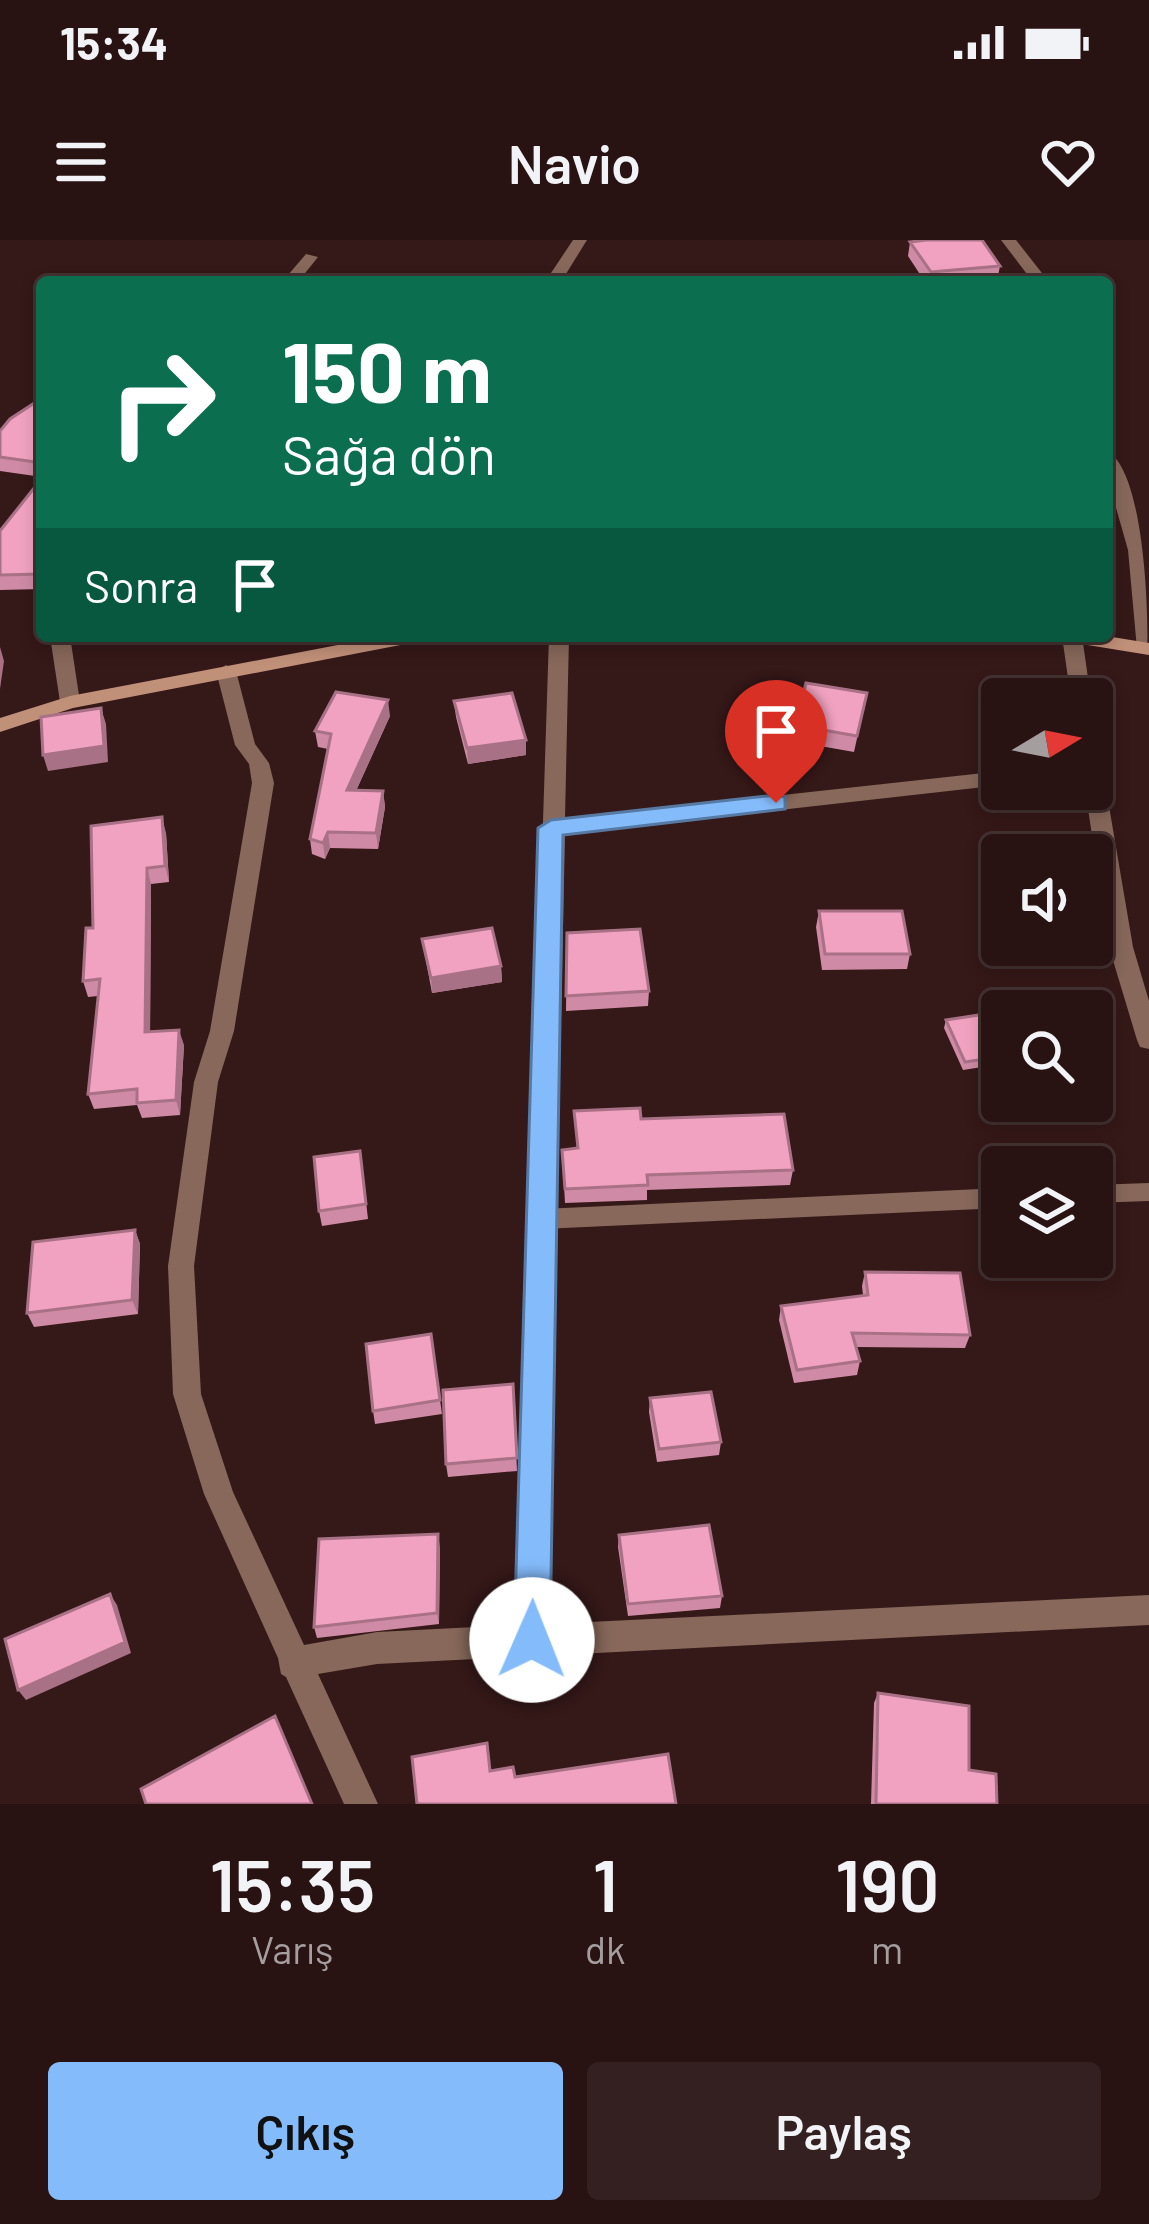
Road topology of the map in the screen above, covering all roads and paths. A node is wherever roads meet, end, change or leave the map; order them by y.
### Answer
1 (580, 240) edge
2 (1007, 240) edge
3 (311, 257) dead end
4 (295, 276) edge
5 (558, 276) edge
6 (1036, 276) edge
7 (1113, 470) edge
8 (61, 642) edge
9 (345, 642) edge
10 (559, 642) edge
11 (1072, 642) edge
12 (1107, 642) edge
13 (1148, 649) edge
14 (226, 671) junction
15 (1078, 678) edge
16 (70, 702) junction
17 (0, 725) edge
18 (981, 780) edge
19 (1099, 810) edge
20 (551, 828) junction
21 (1149, 1040) edge
22 (1149, 1192) edge
23 (1113, 1193) edge
24 (981, 1199) edge
25 (542, 1219) junction
26 (1149, 1610) edge
27 (532, 1640) junction
28 (292, 1663) junction
29 (361, 1804) edge

1 - 5 street
2 - 6 street
3 - 4 street
7 - 13 street
8 - 16 street
9 - 14 street
10 - 20 street
11 - 15 street
12 - 13 street
14 - 16 street
14 - 28 street
16 - 17 street
18 - 20 street
19 - 21 street
20 - 25 street
22 - 23 lane
24 - 25 lane
25 - 27 street
26 - 27 street
27 - 28 street
28 - 29 street

